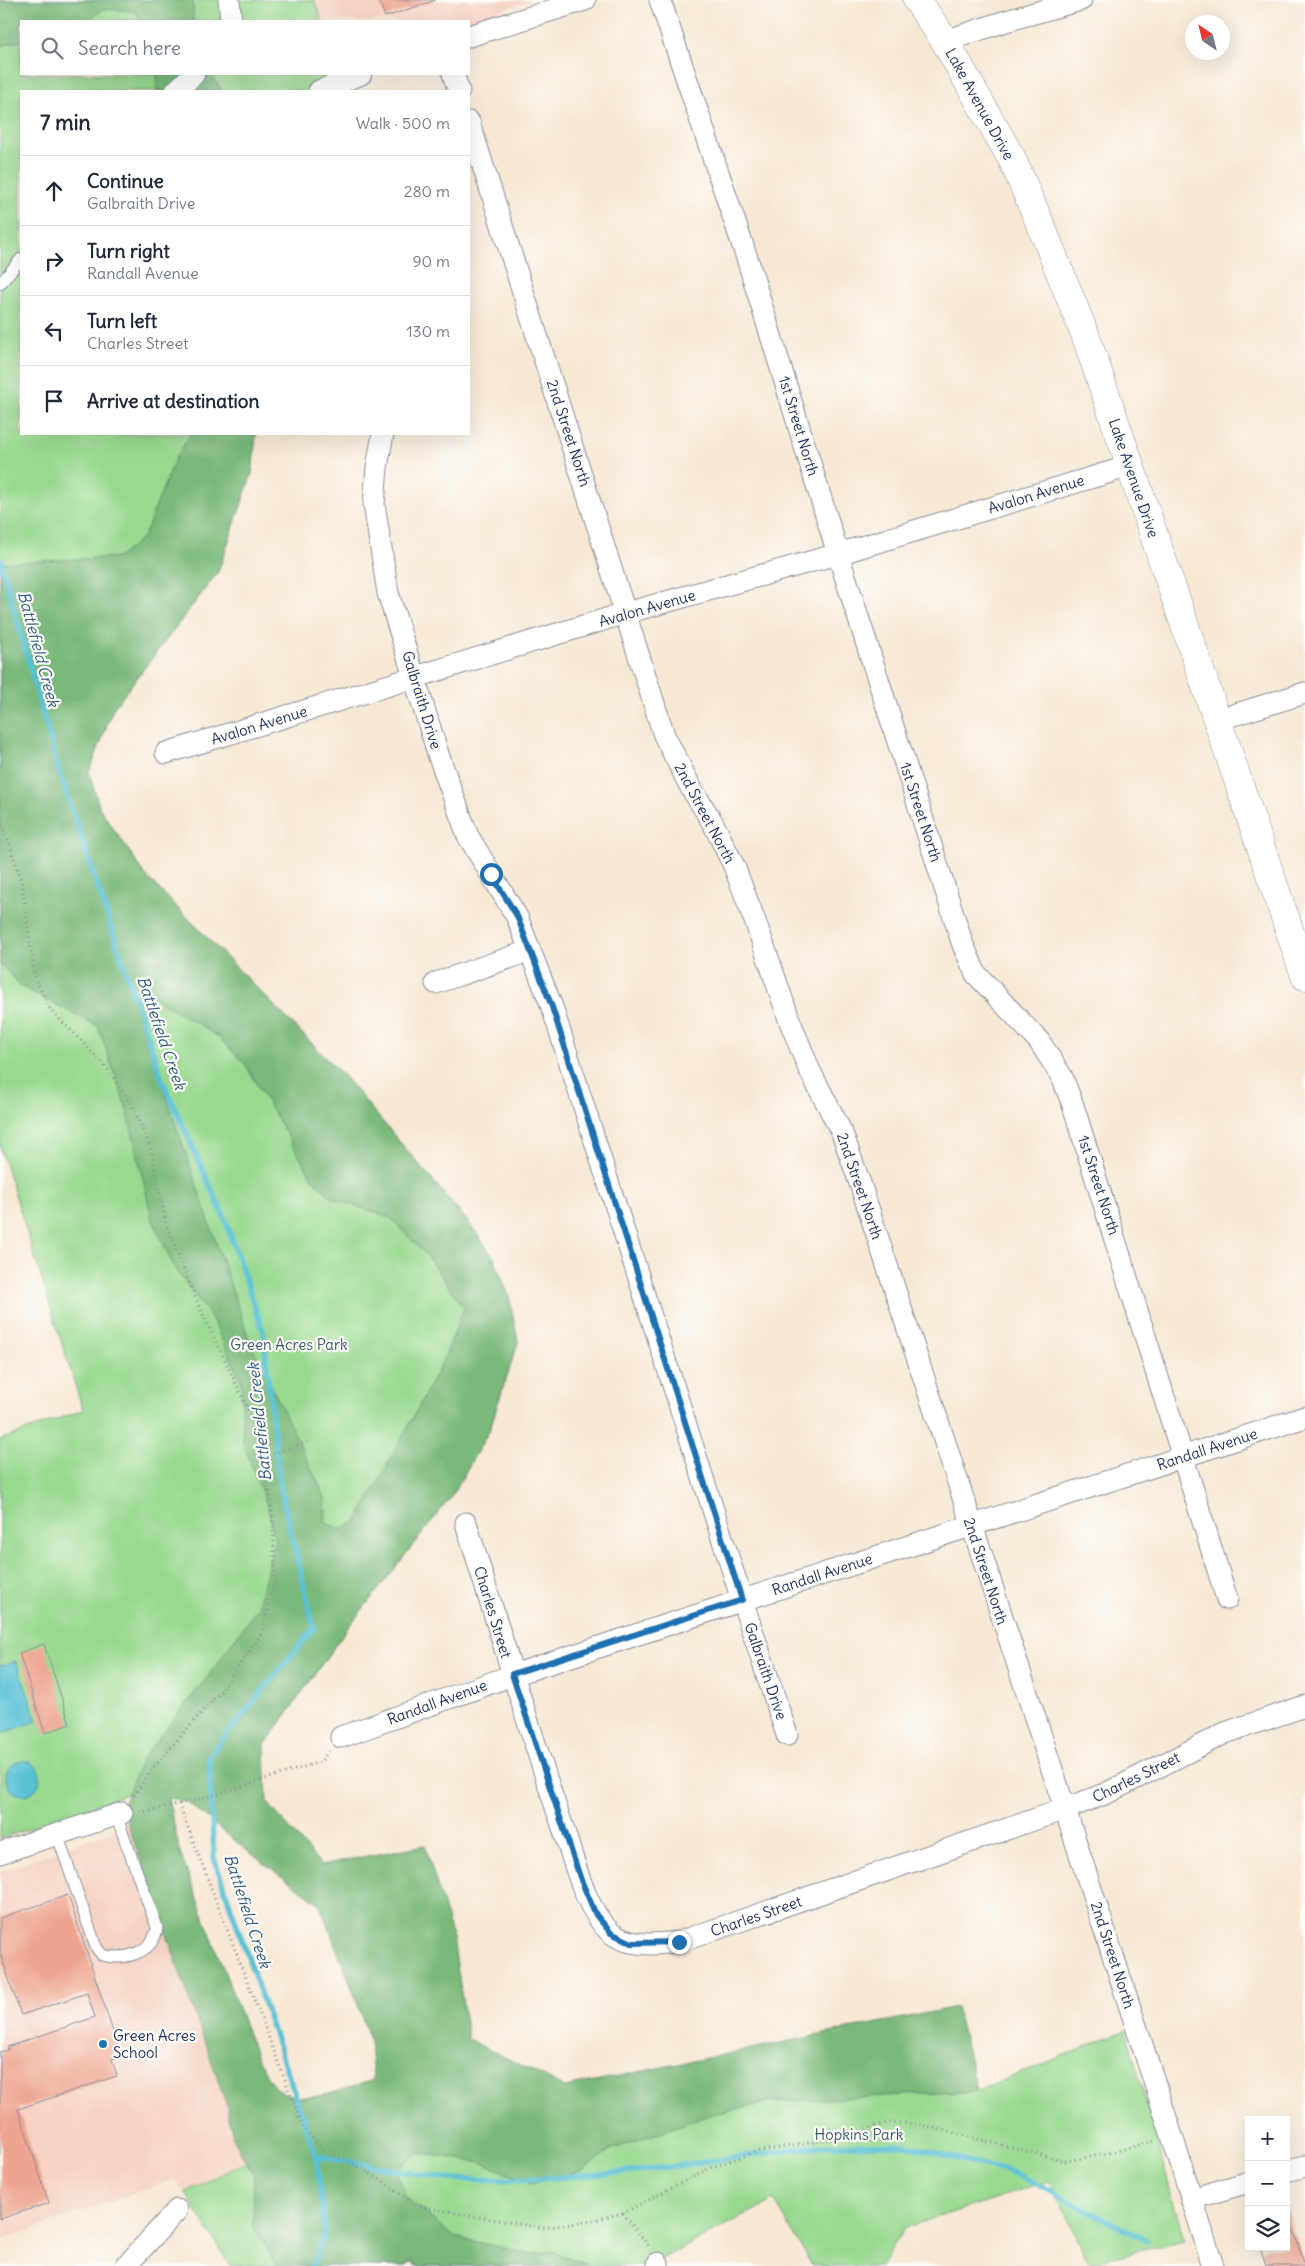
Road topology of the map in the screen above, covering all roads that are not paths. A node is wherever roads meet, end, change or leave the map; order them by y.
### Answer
1 (229, 0) edge
2 (585, 0) edge
3 (660, 0) edge
4 (917, 0) edge
5 (1081, 0) edge
6 (231, 20) edge
7 (470, 36) edge
8 (945, 41) junction
9 (193, 75) edge
10 (453, 75) edge
11 (358, 80) edge
12 (177, 90) edge
13 (323, 90) edge
14 (458, 90) edge
15 (470, 125) edge
16 (20, 260) edge
17 (0, 284) edge
18 (383, 435) edge
19 (1130, 466) junction
20 (838, 554) junction
21 (626, 613) junction
22 (416, 678) junction
23 (1305, 693) edge
24 (1217, 720) junction
25 (166, 754) dead end
26 (529, 951) junction
27 (1305, 976) edge
28 (436, 983) dead end
29 (1305, 1417) edge
30 (1184, 1457) junction
31 (466, 1523) dead end
32 (971, 1525) junction
33 (1227, 1599) dead end
34 (742, 1600) junction
35 (512, 1674) junction
36 (1305, 1706) edge
37 (787, 1735) dead end
38 (341, 1737) road end
39 (1065, 1809) junction
40 (119, 1814) joint
41 (57, 1834) junction
42 (0, 1853) edge
43 (1305, 2166) edge
44 (1290, 2170) edge
45 (1245, 2183) edge
46 (1191, 2199) junction
47 (177, 2210) dead end
48 (126, 2266) edge
49 (1213, 2266) edge

1 - 6 street
2 - 7 street
3 - 20 street, 1st Street North
4 - 8 street, Lake Avenue Drive
5 - 8 street
8 - 19 street, Lake Avenue Drive
9 - 12 street
10 - 14 street
11 - 13 street
15 - 21 street, 2nd Street North
16 - 17 lane
18 - 22 street, Galbraith Drive
19 - 20 street, Avalon Avenue
19 - 24 street, Lake Avenue Drive
20 - 21 street, Avalon Avenue
20 - 30 street, 1st Street North
21 - 22 street, Avalon Avenue
21 - 32 street, 2nd Street North
22 - 25 street, Avalon Avenue
22 - 26 street, Galbraith Drive
23 - 24 street
24 - 27 street, Lake Avenue Drive
26 - 28 street
26 - 34 street, Galbraith Drive
29 - 30 street, Randall Avenue
30 - 32 street, Randall Avenue
30 - 33 street, 1st Street North
31 - 35 street, Charles Street
32 - 34 street, Randall Avenue
32 - 39 street, 2nd Street North
34 - 35 street, Randall Avenue
34 - 37 street, Galbraith Drive
35 - 38 street, Randall Avenue
35 - 39 street, Charles Street
36 - 39 street, Charles Street
39 - 46 street, 2nd Street North
40 - 41 street
40 - 41 lane
41 - 42 street
43 - 44 street
45 - 46 street
46 - 49 street, 2nd Street North
47 - 48 street

